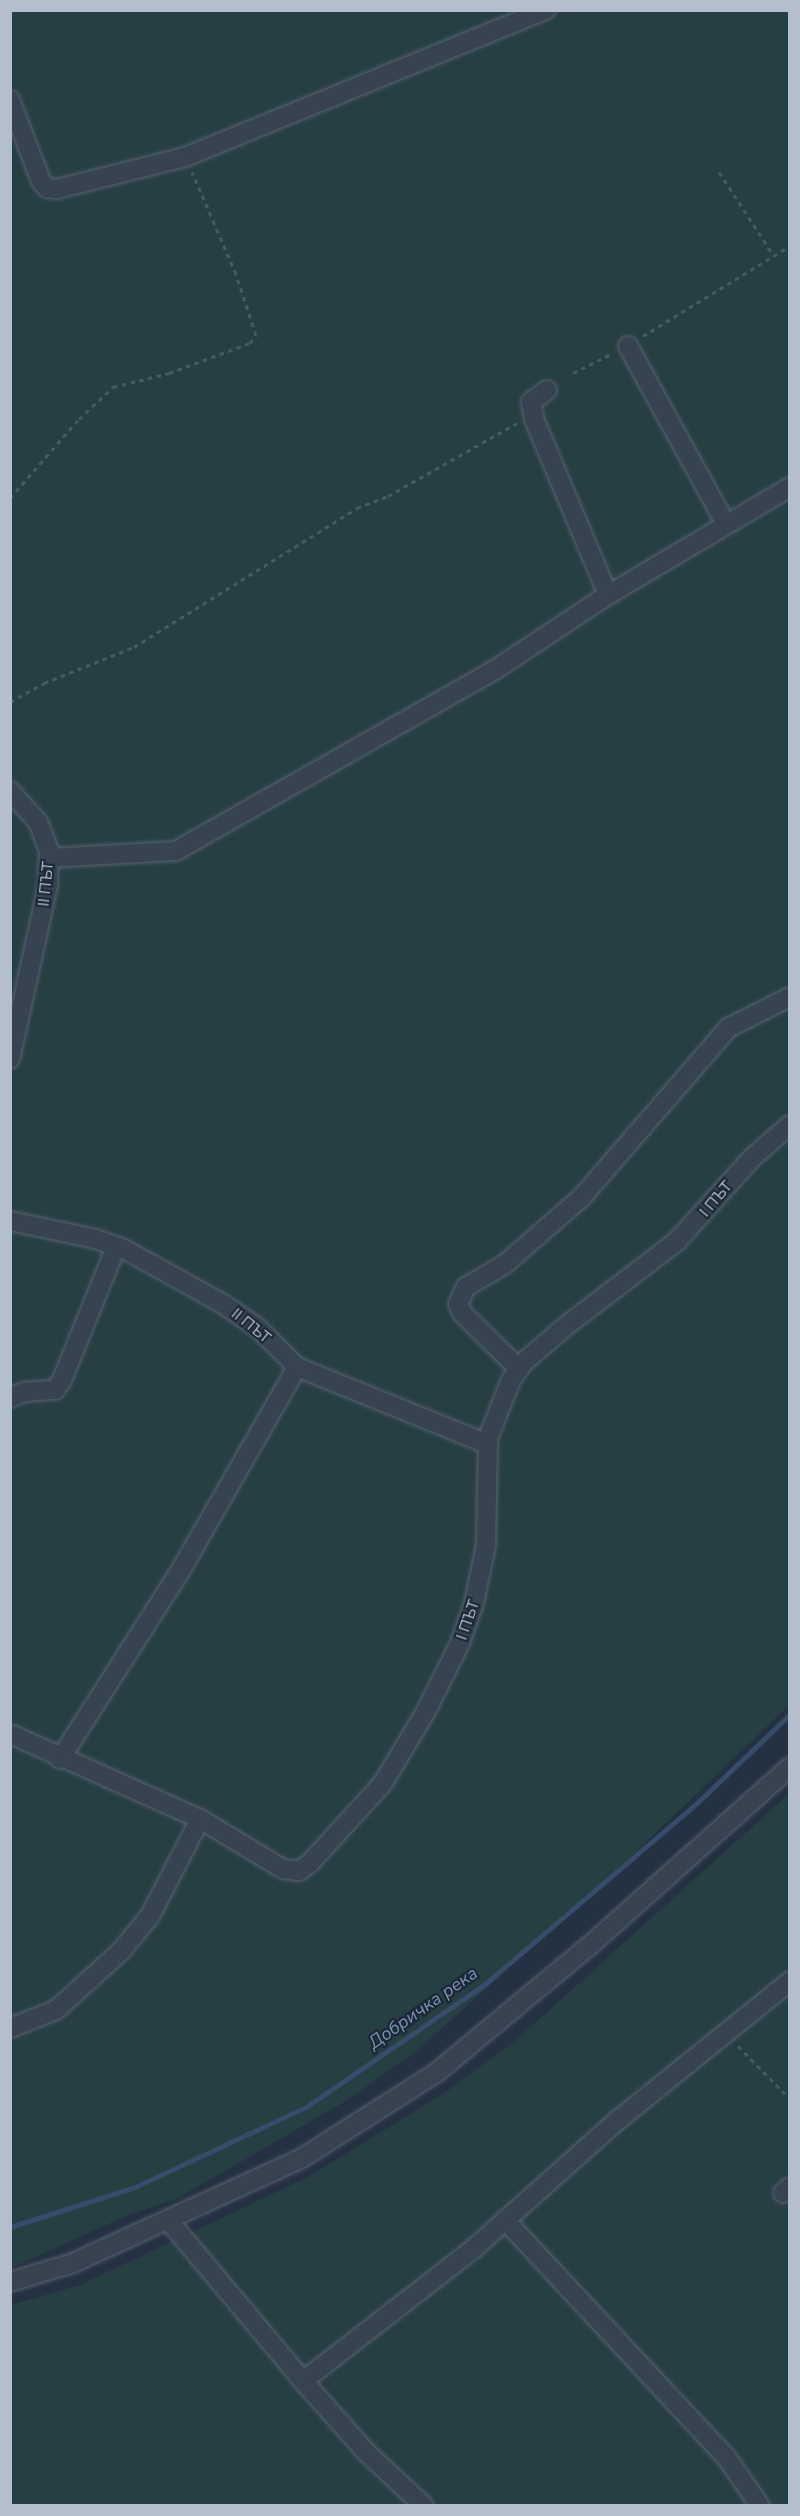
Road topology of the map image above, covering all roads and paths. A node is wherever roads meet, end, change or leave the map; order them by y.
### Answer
1 (546, 10) edge
2 (10, 100) edge
3 (185, 157) junction
4 (719, 172) dead end
5 (789, 246) edge
6 (774, 256) junction
7 (628, 346) junction
8 (573, 373) dead end
9 (547, 390) dead end
10 (534, 419) junction
11 (789, 487) edge
12 (10, 498) edge
13 (726, 524) junction
14 (608, 595) junction
15 (10, 702) edge
16 (10, 791) edge
17 (49, 858) junction
18 (789, 997) edge
19 (10, 1059) edge
20 (789, 1125) edge
21 (10, 1221) edge
22 (116, 1246) junction
23 (297, 1367) junction
24 (519, 1369) junction
25 (10, 1398) edge
26 (488, 1444) junction
27 (10, 1734) edge
28 (60, 1759) junction
29 (789, 1767) edge
30 (200, 1819) junction
31 (789, 1981) edge
32 (10, 2028) edge
33 (725, 2033) junction
34 (789, 2099) edge
35 (168, 2220) junction
36 (505, 2220) junction
37 (10, 2282) edge
38 (303, 2381) junction
39 (424, 2505) edge
40 (760, 2505) edge

1 - 3 street
2 - 3 street
3 - 12 path
4 - 6 path
5 - 6 path
6 - 7 path
7 - 8 path
7 - 13 street
9 - 10 street
10 - 14 street
10 - 15 path
11 - 13 street
13 - 14 street
14 - 17 street
16 - 17 street, ІІ ПЪТ
17 - 19 street, ІІ ПЪТ
18 - 24 street
20 - 24 street, І ПЪТ
21 - 22 street, ІІ ПЪТ
22 - 23 street, ІІ ПЪТ
22 - 25 street
23 - 26 street, ІІ ПЪТ
23 - 28 street
24 - 26 street, І ПЪТ
26 - 30 street, І ПЪТ
27 - 28 street, І ПЪТ
28 - 30 street, І ПЪТ
29 - 35 street
30 - 32 street
31 - 33 street
33 - 34 path
33 - 36 street
35 - 37 street
35 - 38 street
36 - 38 street
36 - 40 street
38 - 39 street

